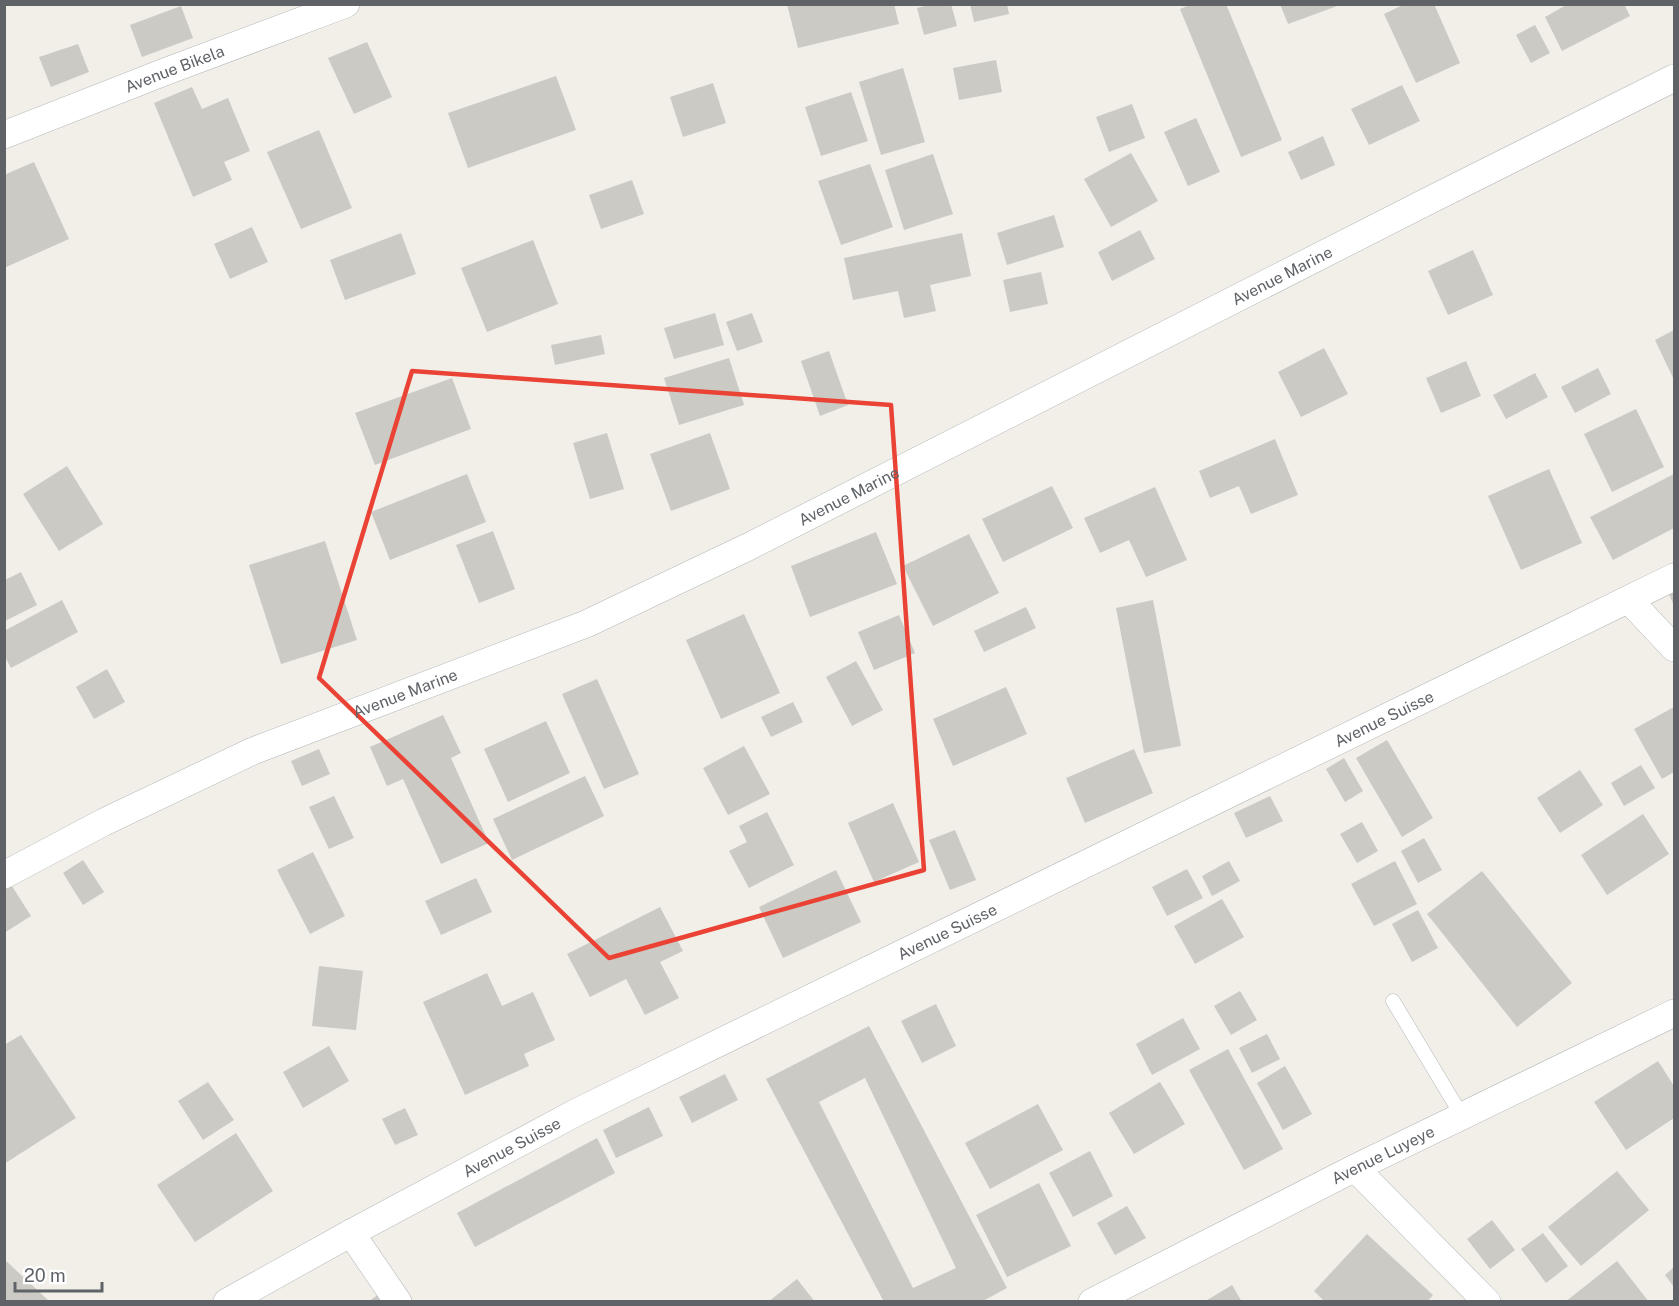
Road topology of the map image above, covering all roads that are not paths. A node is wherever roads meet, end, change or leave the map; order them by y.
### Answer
1 (346, 4) edge
2 (1674, 78) edge
3 (4, 135) edge
4 (1674, 577) edge
5 (1629, 600) junction
6 (1674, 648) edge
7 (4, 875) edge
8 (1393, 1001) dead end
9 (1674, 1012) edge
10 (1462, 1116) junction
11 (1355, 1168) junction
12 (351, 1233) junction
13 (227, 1302) edge
14 (398, 1302) edge
15 (1092, 1302) edge
16 (1487, 1302) edge

1 - 3 street, Avenue Bikela
2 - 7 street, Avenue Marine
4 - 5 street, Avenue Suisse
5 - 6 street
5 - 12 street, Avenue Suisse
8 - 10 lane
9 - 10 street, Avenue Luyeye
10 - 11 street, Avenue Luyeye
11 - 15 street, Avenue Luyeye
11 - 16 street
12 - 13 street, Avenue Suisse
12 - 14 street

